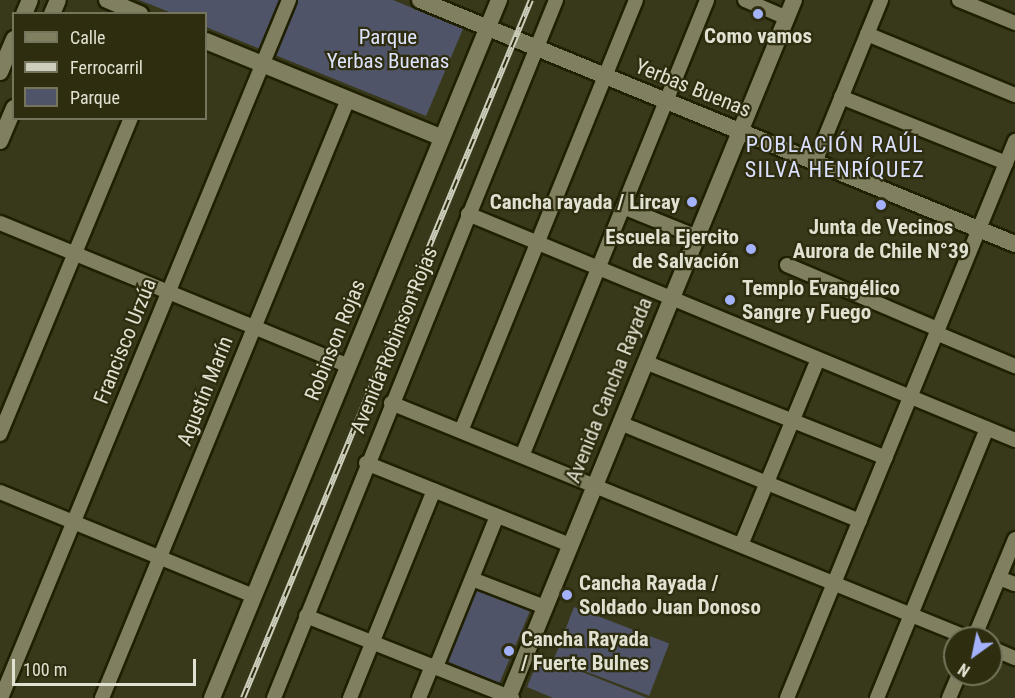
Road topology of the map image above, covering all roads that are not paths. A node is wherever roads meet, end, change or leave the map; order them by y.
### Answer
1 (107, 0) edge
2 (289, 0) edge
3 (420, 0) edge
4 (499, 0) edge
5 (556, 0) edge
6 (636, 0) edge
7 (707, 0) edge
8 (745, 0) edge
9 (794, 0) edge
10 (881, 0) edge
11 (959, 0) edge
12 (994, 7) edge
13 (135, 12) edge
14 (787, 18) junction
15 (1015, 23) edge
16 (488, 28) junction
17 (867, 34) junction
18 (207, 41) edge
19 (12, 44) edge
20 (537, 48) junction
21 (262, 64) junction
22 (0, 72) edge
23 (605, 76) junction
24 (1015, 95) edge
25 (841, 97) junction
26 (348, 99) junction
27 (666, 101) junction
28 (12, 113) edge
29 (130, 120) edge
30 (740, 131) junction
31 (442, 138) junction
32 (0, 141) edge
33 (1015, 141) edge
34 (814, 162) junction
35 (1006, 163) junction
36 (623, 207) junction
37 (468, 214) junction
38 (0, 223) edge
39 (979, 229) junction
40 (697, 237) junction
41 (537, 243) junction
42 (1015, 244) edge
43 (75, 254) junction
44 (787, 265) dead end
45 (598, 268) junction
46 (168, 292) junction
47 (671, 298) junction
48 (254, 327) junction
49 (937, 331) junction
50 (818, 359) junction
51 (645, 362) junction
52 (348, 366) junction
53 (1015, 366) edge
54 (910, 397) junction
55 (391, 403) junction
56 (792, 421) junction
57 (620, 423) junction
58 (987, 429) junction
59 (461, 431) junction
60 (0, 434) edge
61 (1015, 440) edge
62 (522, 456) junction
63 (885, 458) junction
64 (366, 463) junction
65 (766, 483) junction
66 (595, 485) junction
67 (434, 490) junction
68 (0, 492) edge
69 (497, 516) junction
70 (860, 521) junction
71 (73, 522) junction
72 (1015, 539) edge
73 (570, 545) junction
74 (741, 545) junction
75 (159, 558) junction
76 (999, 578) junction
77 (472, 579) junction
78 (834, 583) junction
79 (1015, 584) edge
80 (254, 596) junction
81 (545, 607) junction
82 (911, 615) junction
83 (306, 616) junction
84 (979, 626) edge
85 (943, 628) edge
86 (373, 642) junction
87 (434, 667) junction
88 (792, 697) edge
89 (1, 698) edge
90 (102, 698) edge
91 (212, 698) edge
92 (274, 698) edge
93 (350, 698) edge
94 (419, 698) edge
95 (509, 698) edge
96 (877, 698) edge

1 - 13 street
2 - 21 street, Francisco Urzúa
3 - 16 street, Yerbas Buenas
4 - 16 street, Robinson Rojas
5 - 20 street, Avenida Robinson Rojas
6 - 23 street
7 - 27 street
8 - 14 street
9 - 14 street, Avenida Cancha Rayada
10 - 17 street
11 - 12 street
12 - 15 street
14 - 30 street, Avenida Cancha Rayada
16 - 20 street, Yerbas Buenas
16 - 31 street, Robinson Rojas
17 - 24 street
17 - 25 street
18 - 21 street
19 - 22 street
20 - 23 street, Yerbas Buenas
20 - 37 street, Avenida Robinson Rojas
21 - 26 street
21 - 46 street, Francisco Urzúa
23 - 27 street, Yerbas Buenas
23 - 41 street
25 - 34 street
25 - 35 street
26 - 31 street
26 - 48 street, Agustín Marín
27 - 30 street, Yerbas Buenas
27 - 36 street
28 - 32 street
29 - 43 street
30 - 34 street, Yerbas Buenas
30 - 40 street, Avenida Cancha Rayada
31 - 52 street, Robinson Rojas
33 - 35 street
34 - 39 street, Yerbas Buenas
35 - 39 street
36 - 40 street
36 - 45 street
37 - 41 street
37 - 55 street, Avenida Robinson Rojas
38 - 43 street
39 - 42 street, Yerbas Buenas
39 - 49 street
40 - 47 street, Avenida Cancha Rayada
41 - 45 street
41 - 59 street
43 - 46 street
43 - 60 street
44 - 49 street
45 - 47 street
45 - 62 street
46 - 48 street
46 - 71 street, Francisco Urzúa
47 - 50 street
47 - 51 street, Avenida Cancha Rayada
48 - 52 street
48 - 75 street, Agustín Marín
49 - 53 street
49 - 54 street
50 - 54 street
50 - 56 street
51 - 56 street
51 - 57 street, Avenida Cancha Rayada
52 - 80 street, Robinson Rojas
54 - 58 street
54 - 63 street
55 - 59 street
55 - 64 street, Avenida Robinson Rojas
56 - 63 street
56 - 65 street
57 - 65 street
57 - 66 street, Avenida Cancha Rayada
58 - 61 street
58 - 82 street
59 - 62 street
62 - 66 street
63 - 70 street
64 - 67 street
64 - 83 street, Avenida Robinson Rojas
65 - 70 street
65 - 74 street
66 - 73 street, Avenida Cancha Rayada
66 - 74 street
67 - 69 street
67 - 86 street
68 - 71 street
69 - 73 street
69 - 77 street
70 - 78 street
71 - 75 street
71 - 89 street, Francisco Urzúa
72 - 76 street
73 - 81 street, Avenida Cancha Rayada
74 - 78 street
75 - 80 street
75 - 90 street, Agustín Marín
76 - 79 street
76 - 84 street
77 - 81 street
77 - 87 street
78 - 82 street
78 - 88 street
80 - 91 street, Robinson Rojas
81 - 95 street, Avenida Cancha Rayada
82 - 85 street
82 - 96 street
83 - 86 street
83 - 92 street, Avenida Robinson Rojas
86 - 87 street
86 - 93 street
87 - 94 street
87 - 95 street

